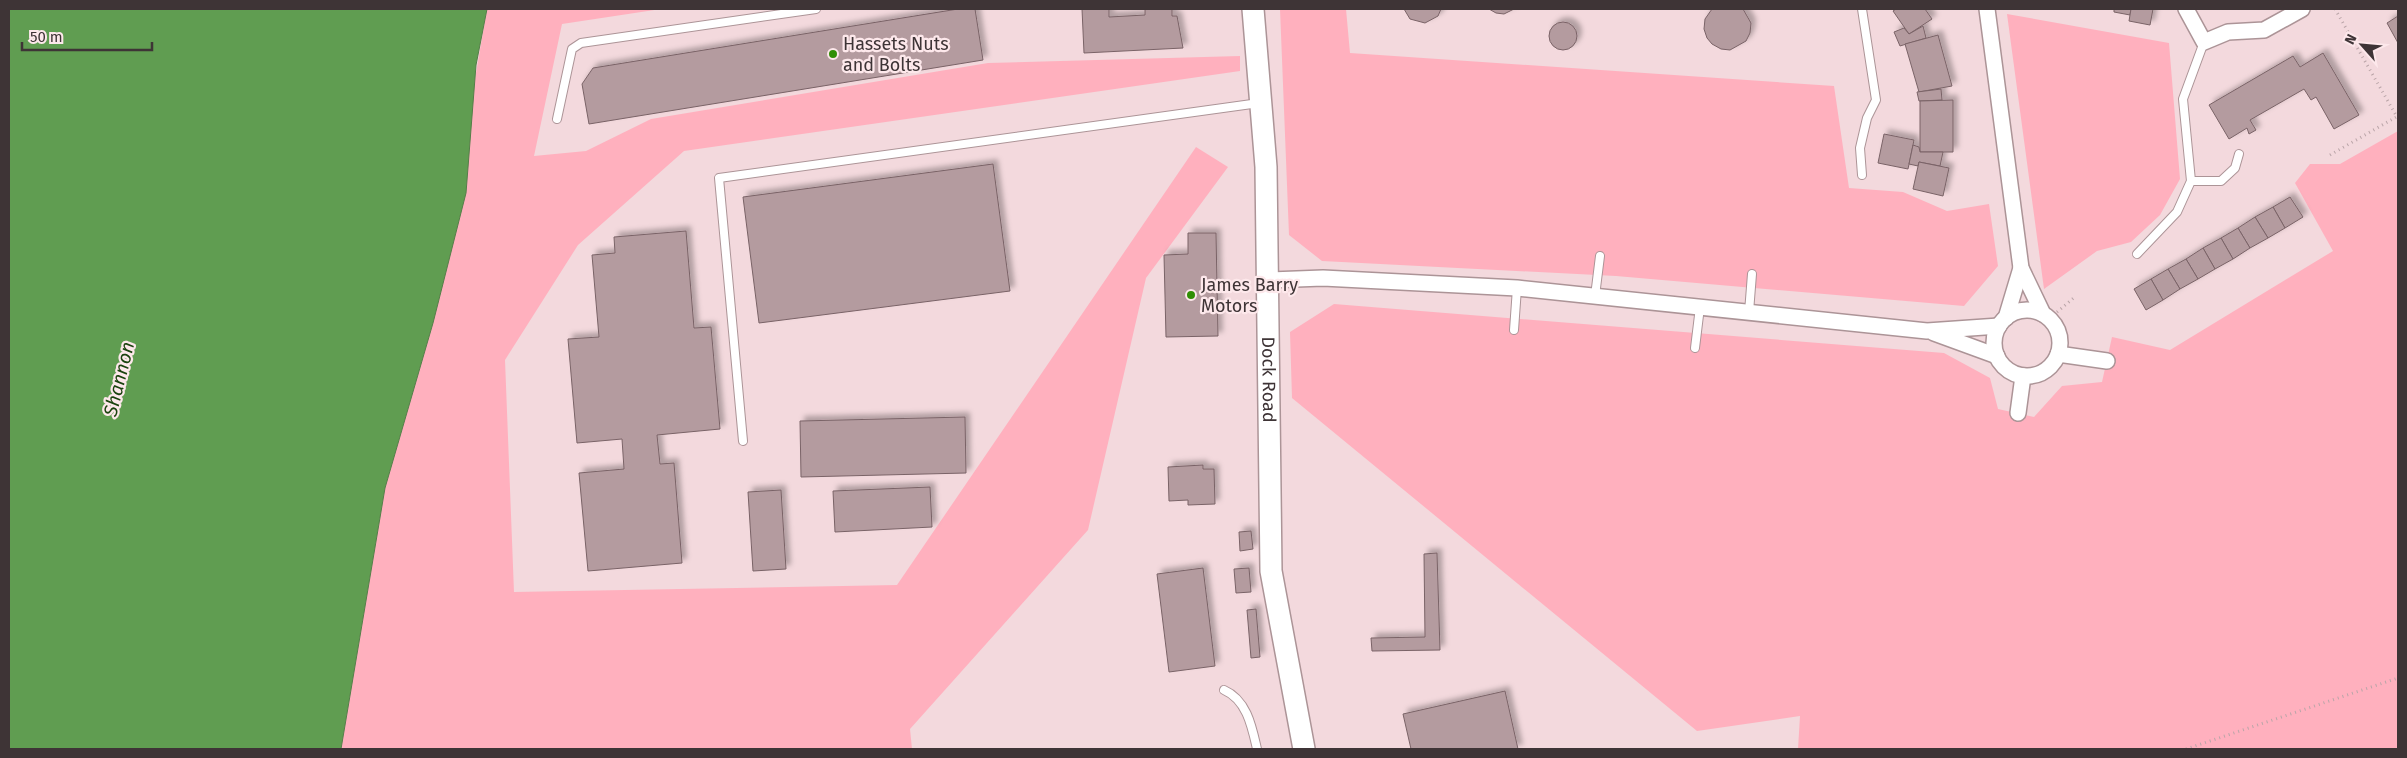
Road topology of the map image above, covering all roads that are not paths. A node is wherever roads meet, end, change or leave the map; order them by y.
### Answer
1 (816, 9) edge
2 (1254, 9) edge
3 (1862, 9) edge
4 (1987, 9) edge
5 (2186, 9) edge
6 (2302, 9) edge
7 (2204, 42) junction
8 (1261, 102) junction
9 (558, 119) dead end
10 (2239, 154) dead end
11 (1862, 175) dead end
12 (2191, 181) junction
13 (2137, 254) dead end
14 (1600, 256) dead end
15 (2021, 268) junction
16 (1752, 274) dead end
17 (1268, 280) junction
18 (1517, 288) junction
19 (1595, 296) junction
20 (1700, 307) junction
21 (1749, 312) junction
22 (2046, 316) junction
23 (2002, 322) junction
24 (1514, 330) dead end
25 (1928, 331) junction
26 (1695, 348) dead end
27 (2058, 354) junction
28 (1997, 356) junction
29 (2107, 361) dead end
30 (2023, 376) junction
31 (2018, 413) dead end
32 (743, 440) dead end
33 (1224, 690) dead end
34 (1257, 749) edge
35 (1304, 749) edge

1 - 9 lane
2 - 8 main road, Dock Road
3 - 11 lane
4 - 15 street
5 - 7 street
6 - 7 street
7 - 12 lane
8 - 17 main road, Dock Road
8 - 32 lane
10 - 12 lane
12 - 13 lane
14 - 19 lane
15 - 22 street
15 - 23 street
16 - 21 lane
17 - 18 street
17 - 35 main road, Dock Road
18 - 19 street
18 - 24 lane
19 - 20 street
20 - 21 street
20 - 26 lane
21 - 25 street
22 - 23 street
22 - 27 street
23 - 25 street
23 - 28 street
25 - 28 street
27 - 29 street
27 - 30 street
28 - 30 street
30 - 31 street
33 - 34 lane

